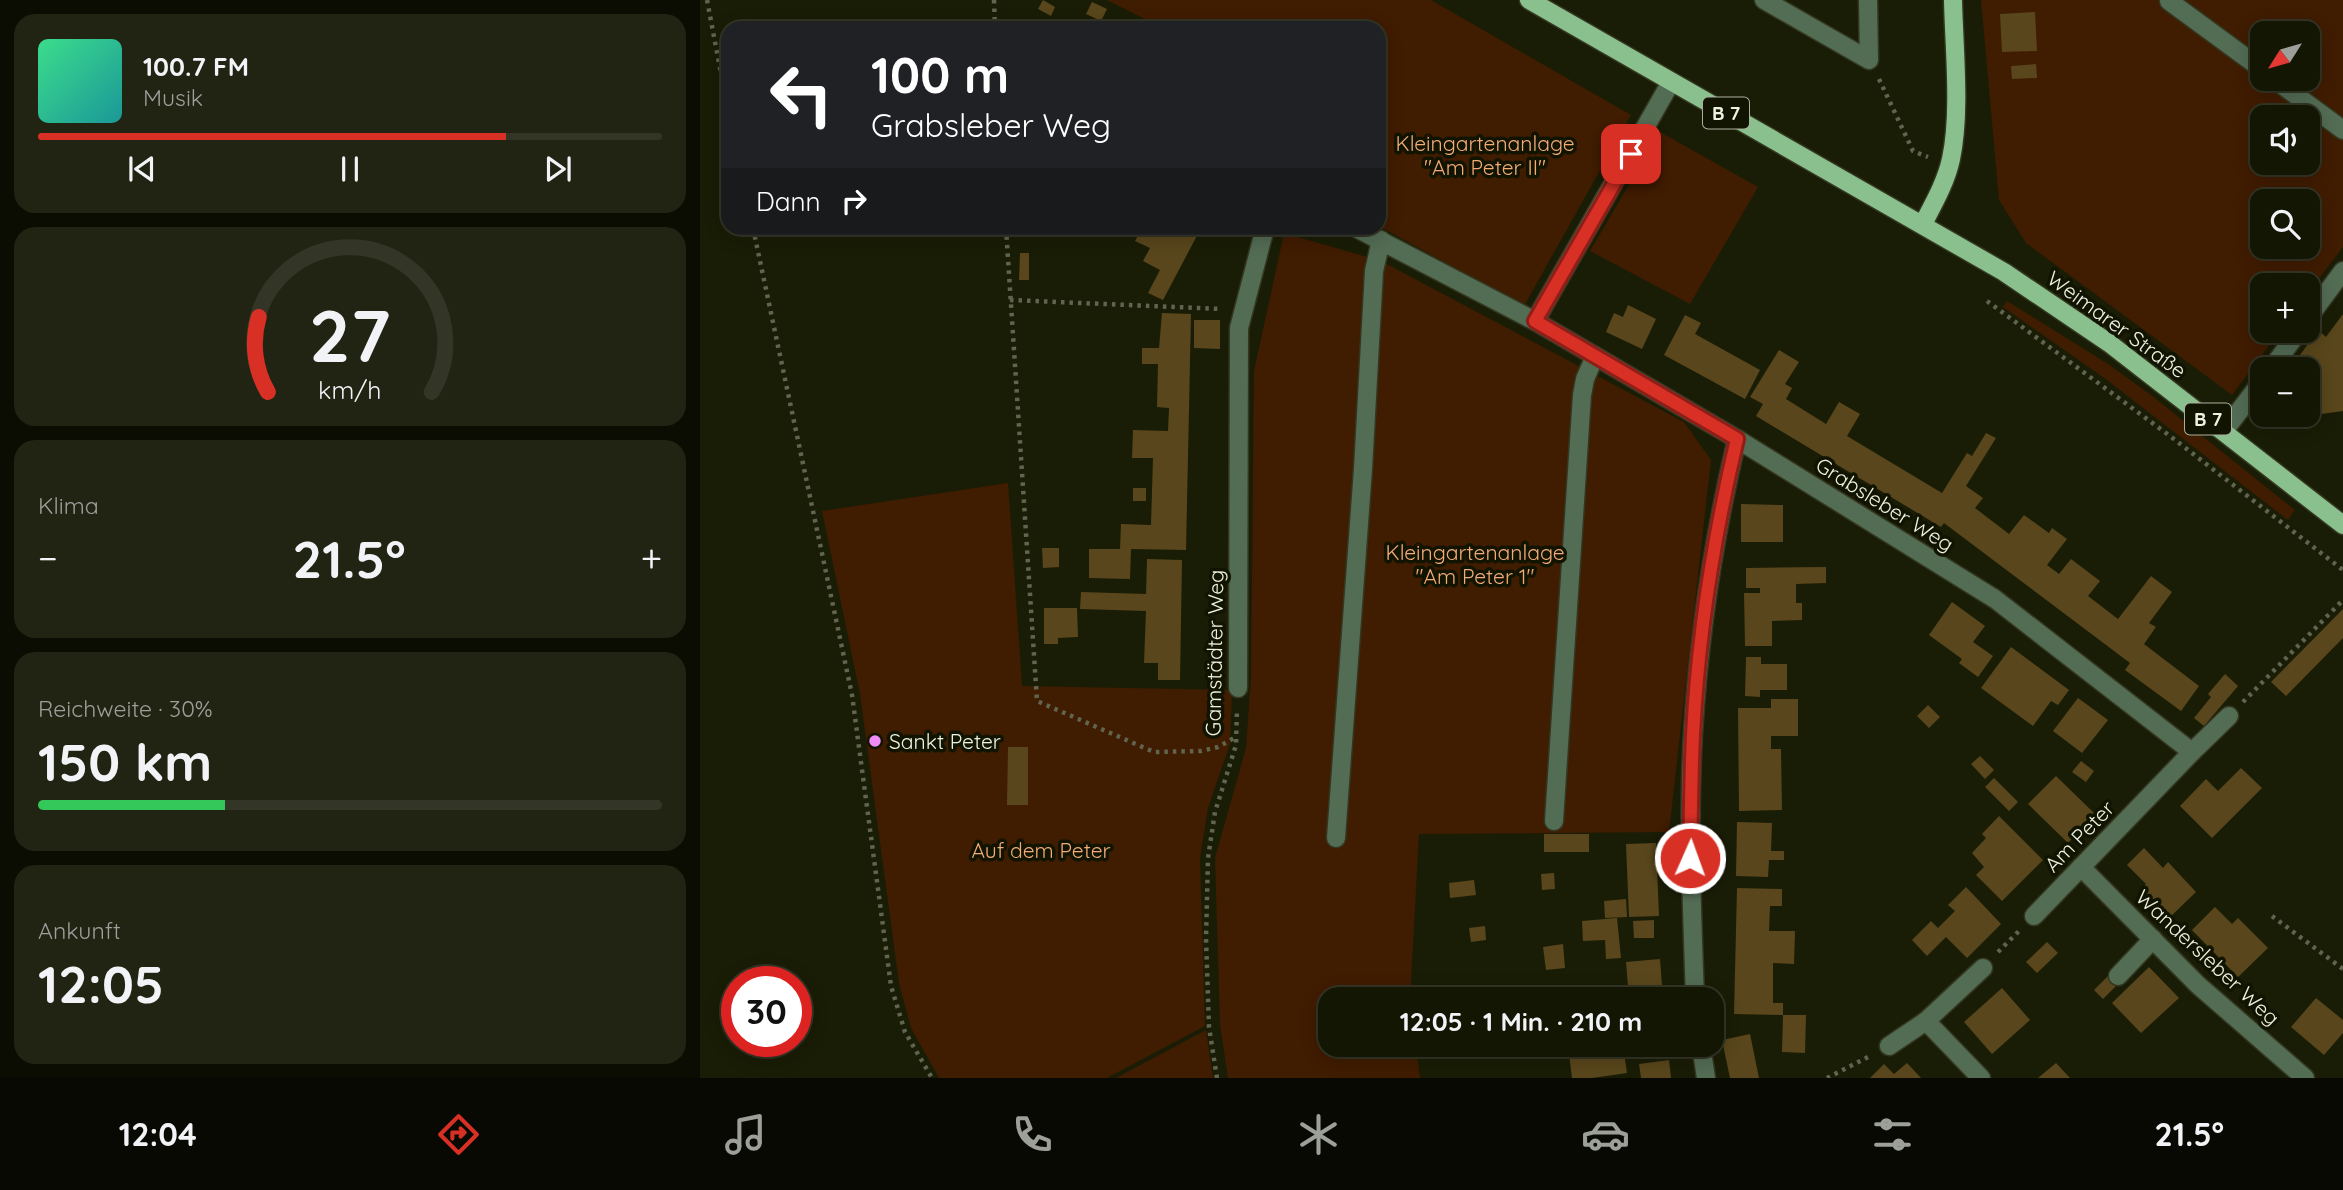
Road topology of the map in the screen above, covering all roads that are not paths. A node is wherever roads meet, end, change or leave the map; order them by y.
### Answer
1 (1530, 0) edge
2 (1765, 0) edge
3 (1868, 0) edge
4 (1953, 0) edge
5 (2169, 1) edge
6 (2250, 60) edge
7 (1671, 82) junction
8 (2290, 91) edge
9 (2343, 130) edge
10 (1923, 224) junction
11 (1263, 235) edge
12 (1371, 235) edge
13 (1381, 240) junction
14 (2343, 271) edge
15 (2320, 302) edge
16 (1535, 321) junction
17 (1595, 356) junction
18 (2250, 397) edge
19 (2224, 431) junction
20 (1737, 439) junction
21 (2343, 525) edge
22 (1238, 688) road end
23 (2229, 716) road end
24 (2192, 752) junction
25 (1554, 821) dead end
26 (1336, 838) dead end
27 (2081, 867) junction
28 (2034, 916) road end
29 (2153, 939) junction
30 (1983, 968) road end
31 (2118, 976) dead end
32 (1695, 987) edge
33 (1926, 1021) junction
34 (1889, 1046) road end
35 (1703, 1057) edge
36 (1706, 1078) edge
37 (1981, 1078) edge
38 (2305, 1078) edge

1 - 7 main road, B 7
2 - 3 street
4 - 10 main road
5 - 6 street
7 - 10 main road, B 7
7 - 16 street
8 - 9 street
10 - 19 main road, Weimarer Straße / B 7
11 - 22 street, Gamstädter Weg
12 - 13 street, Grabsleber Weg
13 - 16 street, Grabsleber Weg
13 - 26 street
14 - 15 street
16 - 17 street, Grabsleber Weg
17 - 20 street, Grabsleber Weg
17 - 25 street
18 - 19 street
19 - 21 main road, Weimarer Straße / B 7
20 - 24 street, Grabsleber Weg
20 - 32 street
23 - 24 street, Am Peter
24 - 27 street, Am Peter
27 - 28 street, Am Peter
27 - 29 street, Wandersleber Weg
29 - 31 street
29 - 38 street, Wandersleber Weg
30 - 33 street
33 - 34 street
33 - 37 street
35 - 36 street

